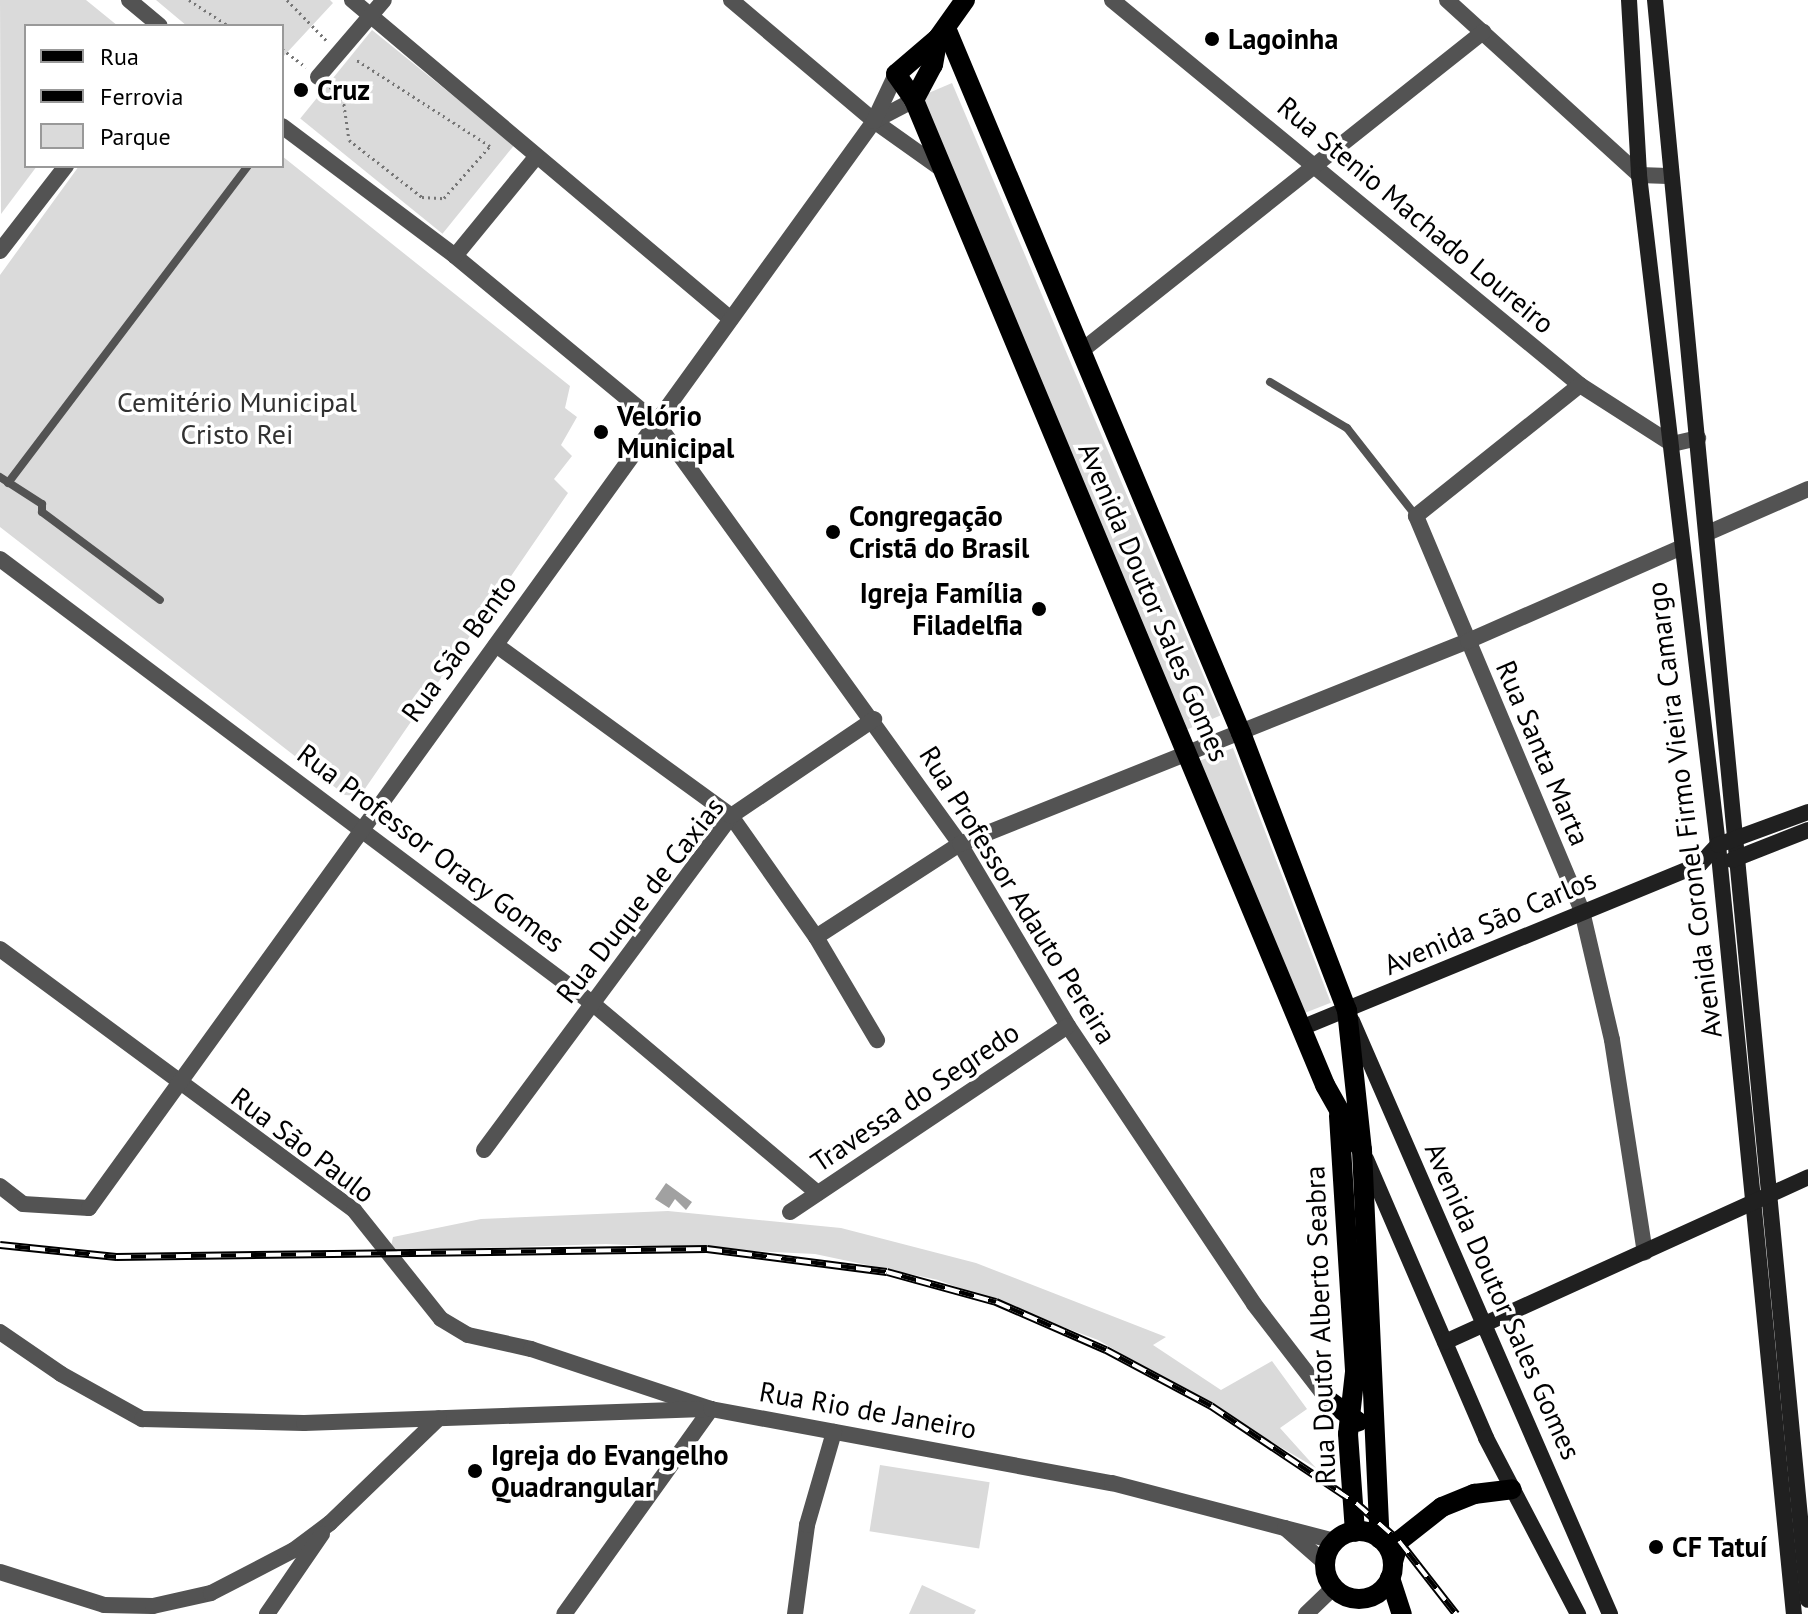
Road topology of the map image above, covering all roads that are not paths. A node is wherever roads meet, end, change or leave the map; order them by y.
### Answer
1 (129, 0) edge
2 (352, 0) edge
3 (384, 0) edge
4 (731, 0) edge
5 (965, 0) edge
6 (1112, 0) edge
7 (1447, 0) edge
8 (1629, 0) edge
9 (1655, 0) edge
10 (371, 16) junction
11 (158, 24) edge
12 (1483, 32) junction
13 (942, 33) junction
14 (896, 74) junction
15 (318, 77) road end
16 (914, 100) junction
17 (874, 121) junction
18 (284, 128) edge
19 (536, 157) junction
20 (1318, 167) junction
21 (64, 168) edge
22 (246, 168) edge
23 (943, 170) junction
24 (1639, 175) junction
25 (1668, 176) junction
26 (0, 251) edge
27 (455, 256) junction
28 (731, 319) junction
29 (1080, 352) junction
30 (1270, 382) dead end
31 (1580, 385) junction
32 (656, 422) junction
33 (1698, 438) junction
34 (1672, 444) junction
35 (4, 480) edge
36 (1808, 489) edge
37 (1416, 516) junction
38 (1710, 532) junction
39 (1680, 548) junction
40 (0, 559) edge
41 (160, 600) dead end
42 (1468, 641) junction
43 (496, 645) junction
44 (874, 719) junction
45 (1241, 733) junction
46 (1188, 755) junction
47 (1808, 812) edge
48 (731, 816) junction
49 (363, 829) junction
50 (1808, 830) edge
51 (1738, 837) junction
52 (960, 844) junction
53 (1718, 845) junction
54 (1740, 857) junction
55 (1700, 864) junction
56 (1720, 866) junction
57 (1582, 911) junction
58 (816, 937) junction
59 (0, 949) edge
60 (592, 1003) junction
61 (1347, 1010) junction
62 (1068, 1026) junction
63 (1301, 1028) junction
64 (877, 1040) dead end
65 (179, 1085) junction
66 (1339, 1116) junction
67 (484, 1150) dead end
68 (1362, 1150) junction
69 (1808, 1177) edge
70 (0, 1186) edge
71 (818, 1193) junction
72 (1771, 1197) junction
73 (1753, 1206) junction
74 (790, 1212) dead end
75 (1645, 1252) junction
76 (1481, 1326) junction
77 (0, 1332) edge
78 (1445, 1342) junction
79 (1328, 1400) joint
80 (711, 1409) junction
81 (1350, 1416) junction
82 (439, 1418) junction
83 (834, 1432) junction
84 (1373, 1471) junction
85 (1512, 1489) junction
86 (330, 1523) junction
87 (1281, 1524) junction
88 (1798, 1529) edge
89 (1355, 1532) junction
90 (1380, 1539) junction
91 (1335, 1541) junction
92 (1326, 1564) junction
93 (1392, 1570) junction
94 (0, 1572) edge
95 (1334, 1587) junction
96 (1808, 1600) edge
97 (1361, 1606) edge
98 (138, 1610) edge
99 (568, 1613) edge
100 (267, 1614) edge
101 (795, 1614) edge
102 (1306, 1614) edge
103 (1402, 1614) edge
104 (1578, 1614) edge
105 (1610, 1614) edge
106 (1794, 1614) edge

1 - 11 street
2 - 10 street
3 - 10 street
4 - 17 street
5 - 13 main road, Rua São Bento
6 - 20 street, Rua Stenio Machado Loureiro
7 - 12 street
8 - 24 main road, Avenida Coronel Firmo Vieira Camargo
9 - 25 main road, Avenida Coronel Firmo Vieira Camargo
10 - 15 street
10 - 19 street
12 - 20 street
12 - 24 street
13 - 14 main road, Rua São Bento
13 - 16 main road, Rua São Bento
13 - 29 main road, Avenida Doutor Sales Gomes
14 - 16 main road, Avenida Doutor Sales Gomes
14 - 17 street, Rua São Bento
16 - 17 street, Rua São Bento
16 - 23 main road, Avenida Doutor Sales Gomes
17 - 23 street
17 - 28 street, Rua São Bento
18 - 27 street, Rua Professor Adauto Pereira
19 - 27 street
19 - 28 street
20 - 29 street
20 - 31 street, Rua Stenio Machado Loureiro
21 - 26 street
22 - 35 lane
23 - 46 main road, Avenida Doutor Sales Gomes
24 - 25 street
24 - 34 main road, Avenida Coronel Firmo Vieira Camargo
25 - 33 main road, Avenida Coronel Firmo Vieira Camargo
27 - 32 street, Rua Professor Adauto Pereira
28 - 32 street, Rua São Bento
29 - 45 main road, Avenida Doutor Sales Gomes
30 - 37 lane
31 - 34 street, Rua Stenio Machado Loureiro
31 - 37 street
32 - 43 street, Rua São Bento
32 - 44 street, Rua Professor Adauto Pereira
33 - 34 street
33 - 38 main road, Avenida Coronel Firmo Vieira Camargo
34 - 39 main road, Avenida Coronel Firmo Vieira Camargo
35 - 41 lane
36 - 38 street
37 - 42 street, Rua Santa Marta
38 - 51 main road, Avenida Coronel Firmo Vieira Camargo
39 - 42 street
39 - 53 main road, Avenida Coronel Firmo Vieira Camargo
40 - 49 street, Rua Professor Oracy Gomes
42 - 45 street
42 - 57 street, Rua Santa Marta
43 - 48 street
43 - 49 street, Rua São Bento
44 - 48 street, Rua Duque de Caxias
44 - 52 street, Rua Professor Adauto Pereira
45 - 46 street
45 - 61 main road, Avenida Doutor Sales Gomes
46 - 52 street
46 - 63 main road, Avenida Doutor Sales Gomes
47 - 51 main road
48 - 58 street
48 - 60 street, Rua Duque de Caxias
49 - 60 street, Rua Professor Oracy Gomes
49 - 65 street, Rua São Bento
50 - 54 main road
51 - 53 main road
51 - 54 main road, Avenida Coronel Firmo Vieira Camargo
52 - 58 street
52 - 62 street, Rua Professor Adauto Pereira
53 - 55 main road
53 - 56 main road, Avenida Coronel Firmo Vieira Camargo
54 - 56 main road
54 - 72 main road, Avenida Coronel Firmo Vieira Camargo
55 - 56 main road
55 - 57 main road, Avenida São Carlos
56 - 73 main road, Avenida Coronel Firmo Vieira Camargo
57 - 61 main road, Avenida São Carlos
57 - 75 street, Rua Santa Marta
58 - 64 street
59 - 65 street, Rua São Paulo
60 - 67 street, Rua Duque de Caxias
60 - 71 street, Rua Professor Oracy Gomes
61 - 63 main road, Avenida São Carlos
61 - 68 main road, Avenida Doutor Sales Gomes
61 - 76 main road, Avenida Doutor Sales Gomes
62 - 71 street, Travessa do Segredo
62 - 79 street, Rua Professor Adauto Pereira
63 - 66 main road, Avenida Doutor Sales Gomes
65 - 70 street, Rua São Bento
65 - 80 street, Rua São Paulo
66 - 68 main road, Avenida Doutor Sales Gomes
66 - 81 main road, Rua Doutor Alberto Seabra
68 - 78 main road, Avenida Doutor Sales Gomes
68 - 84 main road, Rua Doutor Alberto Seabra
69 - 72 main road
71 - 74 street, Travessa do Segredo
72 - 73 main road
72 - 88 main road, Avenida Coronel Firmo Vieira Camargo
73 - 75 main road
73 - 88 main road, Avenida Coronel Firmo Vieira Camargo
75 - 76 main road
76 - 78 main road
76 - 105 main road, Avenida Doutor Sales Gomes
77 - 82 street
78 - 85 main road, Avenida Doutor Sales Gomes
79 - 81 main road
80 - 82 street, Rua Rio de Janeiro
80 - 83 street, Rua Rio de Janeiro
80 - 99 street
81 - 84 main road
81 - 89 main road, Rua Doutor Alberto Seabra
82 - 86 street
83 - 87 street, Rua Rio de Janeiro
83 - 101 street
84 - 90 main road, Rua Doutor Alberto Seabra
85 - 93 main road
85 - 104 main road, Avenida Doutor Sales Gomes
86 - 98 street
86 - 100 street
87 - 91 street, Rua Rio de Janeiro
87 - 92 street, Rua Rio de Janeiro
88 - 96 main road, Avenida Coronel Firmo Vieira Camargo
88 - 106 main road, Avenida Coronel Firmo Vieira Camargo
89 - 90 main road
89 - 91 main road
90 - 93 main road
91 - 92 main road
92 - 95 main road
93 - 97 main road
93 - 103 main road
94 - 98 street
95 - 97 main road
95 - 102 street

